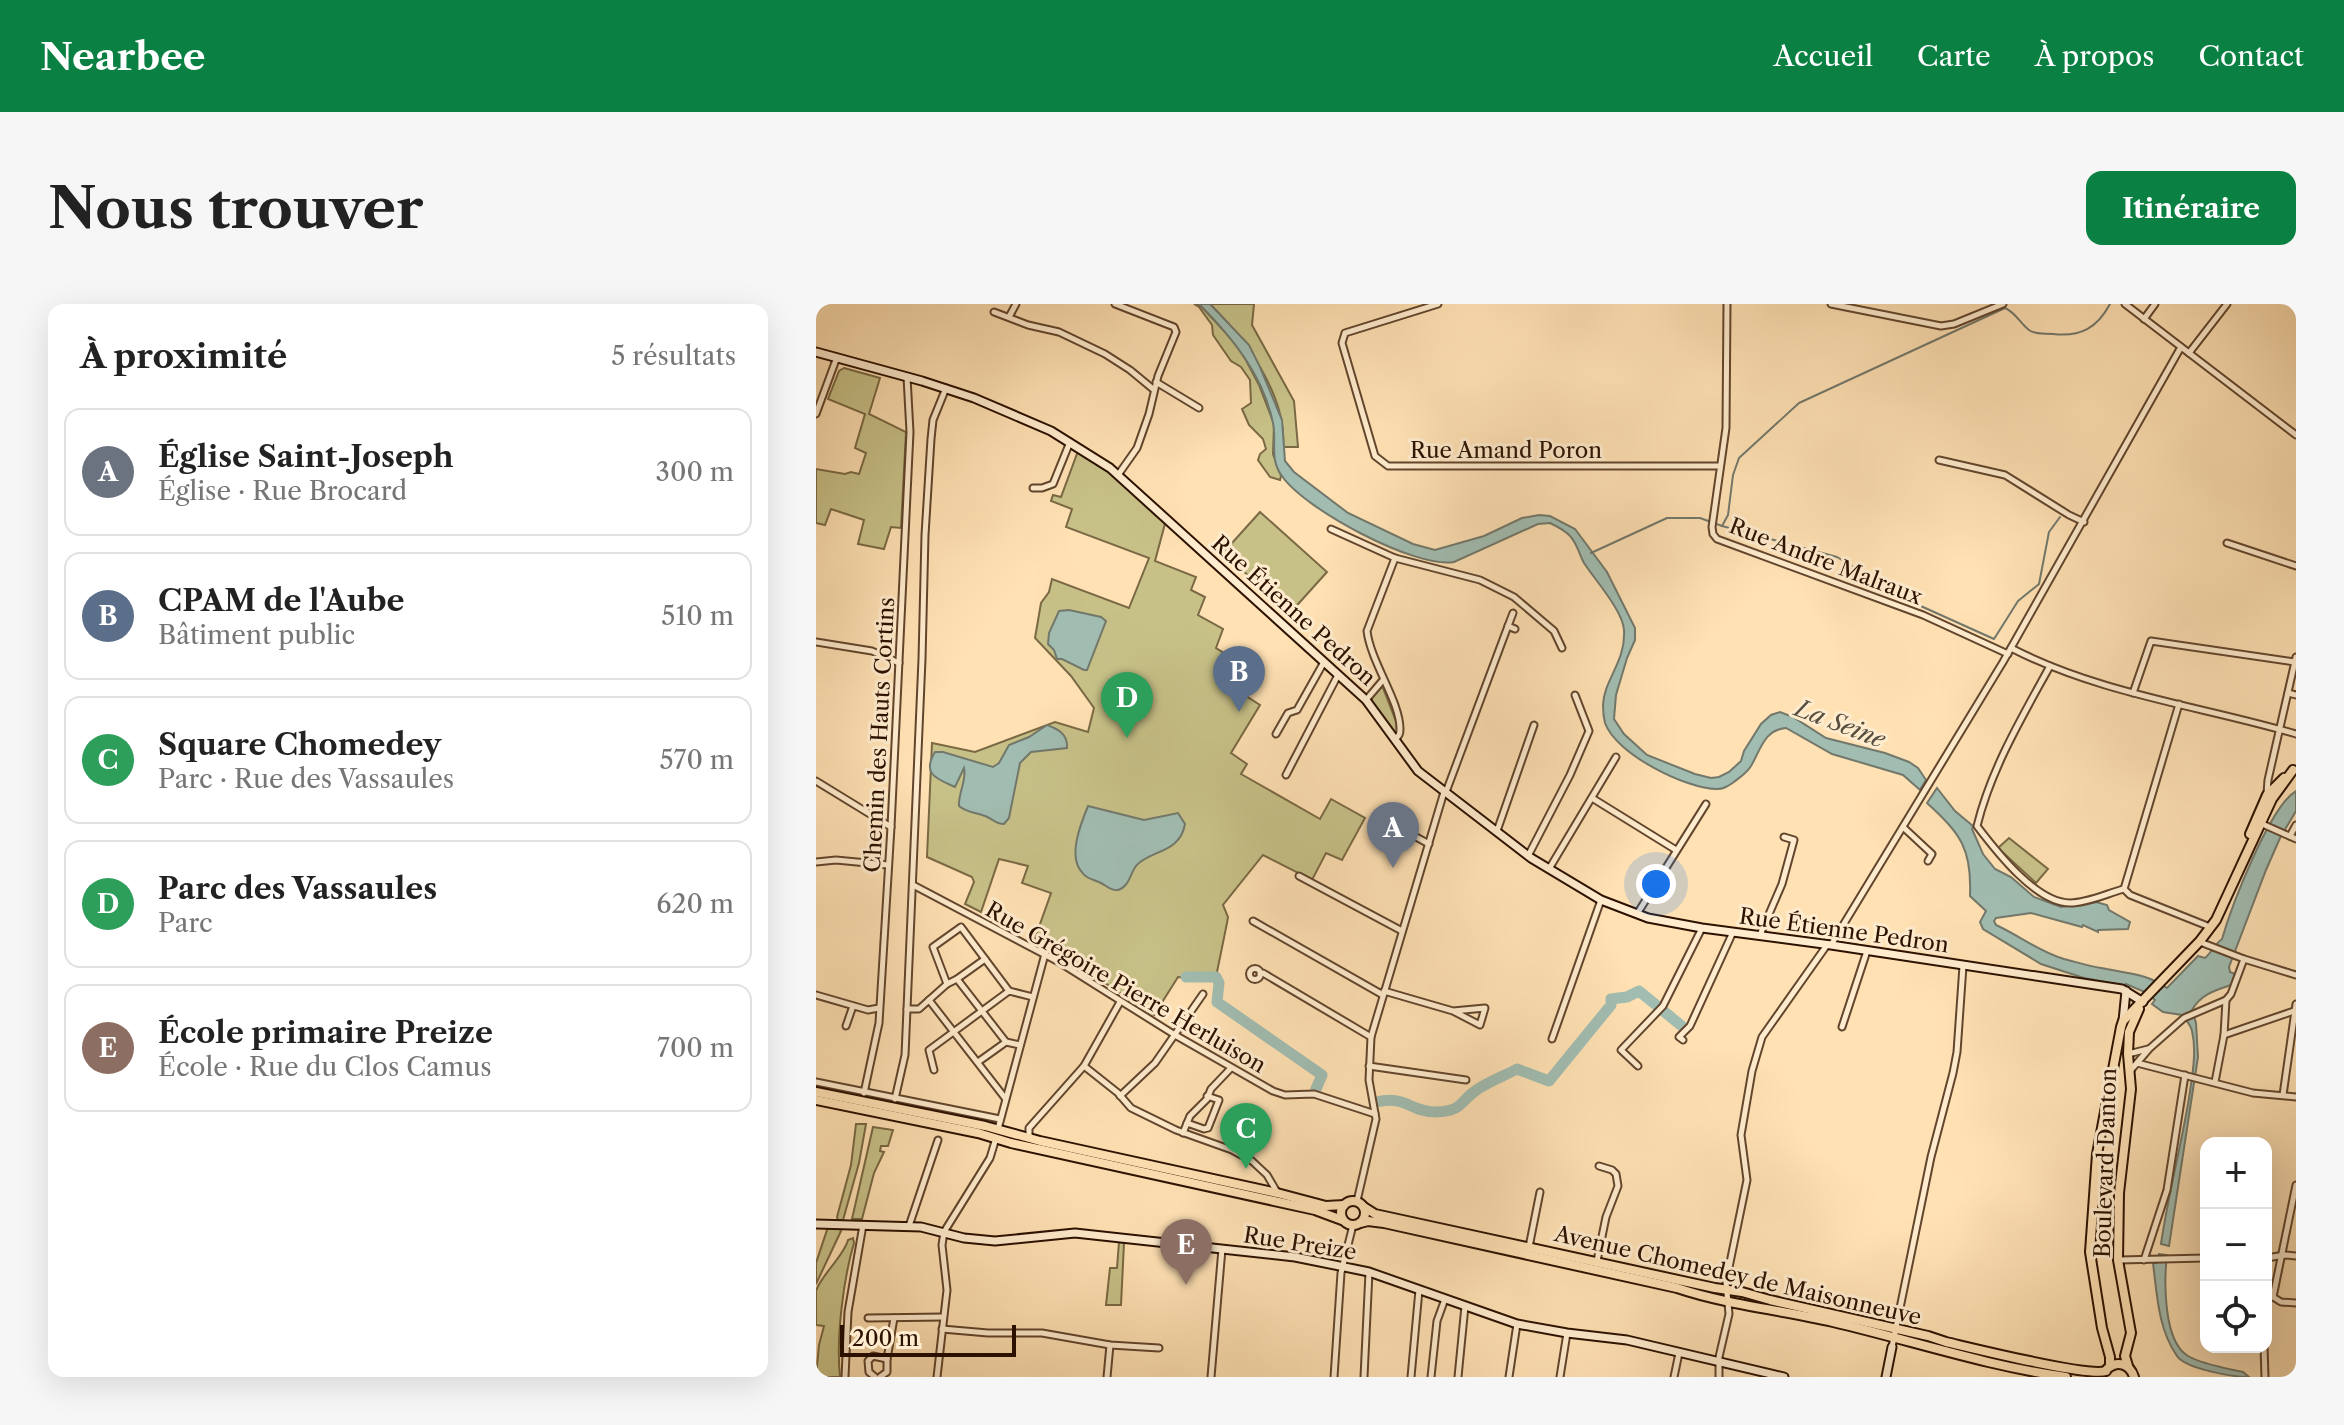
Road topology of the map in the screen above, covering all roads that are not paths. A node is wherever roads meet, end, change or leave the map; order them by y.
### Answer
1 (1016, 304) edge
2 (1115, 304) edge
3 (1438, 304) edge
4 (1727, 304) edge
5 (1831, 304) edge
6 (2003, 304) edge
7 (2125, 304) edge
8 (2155, 304) edge
9 (2227, 304) edge
10 (994, 312) dead end
11 (1009, 317) junction
12 (2144, 319) junction
13 (2181, 347) junction
14 (816, 352) edge
15 (2189, 353) junction
16 (837, 357) junction
17 (907, 377) junction
18 (1156, 382) junction
19 (946, 388) junction
20 (1154, 390) junction
21 (1199, 408) dead end
22 (816, 414) edge
23 (2296, 435) edge
24 (1070, 442) junction
25 (1939, 460) dead end
26 (1720, 466) junction
27 (1118, 475) junction
28 (1033, 488) dead end
29 (2084, 522) junction
30 (1331, 529) dead end
31 (2227, 543) dead end
32 (1395, 558) junction
33 (2296, 566) edge
34 (1513, 613) dead end
35 (816, 642) edge
36 (1562, 648) dead end
37 (2011, 648) junction
38 (2008, 654) junction
39 (2296, 660) edge
40 (1324, 662) junction
41 (899, 663) junction
42 (2050, 666) junction
43 (1338, 675) junction
44 (1383, 680) junction
45 (2133, 693) junction
46 (2288, 693) junction
47 (1575, 695) dead end
48 (2296, 695) edge
49 (1366, 700) junction
50 (2179, 704) junction
51 (1534, 725) dead end
52 (2279, 729) junction
53 (1276, 734) dead end
54 (2296, 734) edge
55 (1395, 740) junction
56 (1616, 757) dead end
57 (2294, 769) edge
58 (1286, 775) dead end
59 (816, 781) edge
60 (1445, 792) junction
61 (2270, 797) junction
62 (1592, 798) junction
63 (1706, 804) dead end
64 (1392, 823) dead end
65 (2260, 823) junction
66 (2296, 825) edge
67 (891, 827) junction
68 (1903, 827) junction
69 (1497, 832) junction
70 (1784, 837) dead end
71 (2291, 837) edge
72 (1429, 844) junction
73 (1676, 850) junction
74 (1528, 856) junction
75 (1928, 861) dead end
76 (816, 862) edge
77 (888, 865) junction
78 (1549, 869) junction
79 (1299, 876) dead end
80 (913, 885) junction
81 (2124, 889) junction
82 (1601, 900) junction
83 (1637, 914) junction
84 (1253, 921) dead end
85 (2210, 927) junction
86 (1702, 928) junction
87 (1402, 931) junction
88 (1733, 932) junction
89 (1760, 935) junction
90 (2200, 941) junction
91 (1829, 945) junction
92 (1867, 951) junction
93 (1045, 954) junction
94 (985, 959) junction
95 (2244, 959) junction
96 (1963, 966) junction
97 (1260, 974) dead end
98 (2296, 975) edge
99 (957, 979) junction
100 (947, 984) junction
101 (1009, 991) junction
102 (2126, 991) junction
103 (1383, 993) junction
104 (1203, 994) dead end
105 (816, 995) edge
106 (1033, 997) junction
107 (2146, 999) junction
108 (929, 1000) junction
109 (2226, 1000) junction
110 (1120, 1002) junction
111 (853, 1006) junction
112 (2295, 1007) edge
113 (879, 1008) junction
114 (907, 1009) junction
115 (983, 1010) junction
116 (1453, 1011) junction
117 (2123, 1021) junction
118 (846, 1026) dead end
119 (1842, 1027) dead end
120 (954, 1030) junction
121 (1175, 1035) junction
122 (2224, 1035) junction
123 (1371, 1037) junction
124 (1552, 1039) dead end
125 (1683, 1040) dead end
126 (1006, 1042) junction
127 (1020, 1045) junction
128 (2149, 1049) junction
129 (2128, 1054) junction
130 (2114, 1057) junction
131 (2288, 1057) junction
132 (2296, 1057) edge
133 (978, 1062) junction
134 (2137, 1063) junction
135 (1084, 1066) junction
136 (1369, 1066) junction
137 (1638, 1066) dead end
138 (1231, 1068) junction
139 (934, 1070) dead end
140 (2129, 1072) junction
141 (2191, 1076) junction
142 (1466, 1080) dead end
143 (816, 1082) edge
144 (2215, 1082) junction
145 (816, 1092) edge
146 (864, 1093) junction
147 (2283, 1095) junction
148 (1120, 1096) junction
149 (1207, 1096) junction
150 (2296, 1097) edge
151 (895, 1099) junction
152 (1006, 1099) junction
153 (816, 1100) edge
154 (1375, 1114) junction
155 (1187, 1123) junction
156 (998, 1129) junction
157 (1183, 1133) junction
158 (1029, 1137) junction
159 (938, 1140) dead end
160 (1599, 1166) dead end
161 (2296, 1185) edge
162 (1540, 1192) dead end
163 (1277, 1193) junction
164 (1361, 1204) junction
165 (1344, 1205) junction
166 (1342, 1220) junction
167 (816, 1224) edge
168 (1356, 1224) junction
169 (863, 1225) junction
170 (909, 1226) junction
171 (944, 1232) junction
172 (1529, 1248) junction
173 (1222, 1249) junction
174 (2281, 1256) junction
175 (2296, 1256) edge
176 (2272, 1257) edge
177 (2200, 1258) edge
178 (2118, 1260) junction
179 (2144, 1260) junction
180 (1596, 1262) junction
181 (1343, 1266) junction
182 (1369, 1272) junction
183 (2272, 1286) edge
184 (1725, 1289) junction
185 (1419, 1290) junction
186 (1445, 1299) junction
187 (2272, 1300) edge
188 (1727, 1301) junction
189 (2296, 1303) edge
190 (1465, 1306) junction
191 (943, 1317) junction
192 (868, 1318) dead end
193 (894, 1318) junction
194 (1517, 1324) junction
195 (1897, 1328) junction
196 (942, 1329) junction
197 (1567, 1333) junction
198 (1893, 1343) junction
199 (1110, 1345) junction
200 (1159, 1348) dead end
201 (1679, 1352) junction
202 (2264, 1353) edge
203 (887, 1359) junction
204 (1720, 1361) junction
205 (2128, 1366) junction
206 (2106, 1371) edge
207 (845, 1377) edge
208 (878, 1377) edge
209 (937, 1377) edge
210 (1107, 1377) edge
211 (1211, 1377) edge
212 (1334, 1377) edge
213 (1364, 1377) edge
214 (1411, 1377) edge
215 (1431, 1377) edge
216 (1458, 1377) edge
217 (1509, 1377) edge
218 (1560, 1377) edge
219 (1674, 1377) edge
220 (1719, 1377) edge
221 (1782, 1377) edge
222 (1886, 1377) edge
223 (2066, 1377) edge
224 (2135, 1377) edge
225 (2265, 1377) edge

1 - 11 street
2 - 18 street
3 - 26 street, Rue Amand Poron
4 - 26 street, Rue Andre Malraux
5 - 6 street
7 - 12 street
8 - 12 street
9 - 15 street
10 - 11 street
11 - 20 street
12 - 13 street
13 - 15 street
13 - 29 street
14 - 16 street, Rue Étienne Pedron
15 - 23 street
16 - 17 street, Rue Étienne Pedron
16 - 22 street
17 - 19 street, Rue Étienne Pedron
17 - 41 street, Chemin des Hauts Cortins
18 - 20 street
18 - 21 street
19 - 24 street, Rue Étienne Pedron
19 - 80 street
20 - 27 street
24 - 27 street, Rue Étienne Pedron
24 - 28 street
25 - 29 street
26 - 38 street, Rue Andre Malraux
27 - 40 street, Rue Étienne Pedron
29 - 37 street
30 - 32 street
31 - 33 street
32 - 36 street
32 - 44 street
34 - 60 street
35 - 41 street
37 - 38 street
37 - 42 street
38 - 68 street
39 - 45 street
39 - 46 street
40 - 43 street, Rue Étienne Pedron
40 - 53 street
41 - 67 street, Chemin des Hauts Cortins
42 - 45 street
42 - 81 street
43 - 49 street, Rue Étienne Pedron
43 - 58 street
44 - 49 street
44 - 55 street
45 - 50 street
46 - 48 street
46 - 52 street
47 - 74 street
49 - 55 street, Rue Étienne Pedron
50 - 52 street
50 - 81 street
51 - 69 street
52 - 54 street
52 - 61 street
55 - 60 street, Rue Étienne Pedron
56 - 62 street
57 - 61 main road
59 - 67 street
60 - 69 street, Rue Étienne Pedron
60 - 72 street
61 - 65 main road
62 - 73 street
62 - 78 street
63 - 73 street
64 - 72 street
65 - 71 street
65 - 85 main road
66 - 71 street
67 - 77 street, Chemin des Hauts Cortins
68 - 75 street
68 - 91 street
69 - 74 street, Rue Étienne Pedron
70 - 89 street
72 - 87 street
73 - 83 street
74 - 78 street, Rue Étienne Pedron
76 - 77 street
77 - 113 street, Chemin des Hauts Cortins
78 - 82 street, Rue Étienne Pedron
79 - 87 street
80 - 93 street, Rue Grégoire Pierre Herluison
80 - 114 street
81 - 85 street
82 - 83 street, Rue Étienne Pedron
82 - 124 street
83 - 86 street, Rue Étienne Pedron
84 - 103 street
85 - 90 main road
86 - 88 street, Rue Étienne Pedron
86 - 137 street
87 - 103 street
88 - 89 street, Rue Étienne Pedron
88 - 125 street
89 - 91 street, Rue Étienne Pedron
90 - 95 street
90 - 107 main road
91 - 92 street, Rue Étienne Pedron
91 - 184 street
92 - 96 street, Rue Étienne Pedron
92 - 119 street
93 - 106 street
93 - 110 street, Rue Grégoire Pierre Herluison
94 - 99 street
94 - 100 street
94 - 101 street
95 - 98 street
95 - 109 street
96 - 102 street, Rue Étienne Pedron
96 - 195 street
97 - 123 street
99 - 100 street
99 - 115 street
100 - 108 street
101 - 106 street
101 - 115 street
102 - 107 street, Rue Étienne Pedron
102 - 117 street
103 - 116 street
103 - 123 street
104 - 121 street
105 - 111 street
106 - 127 street
107 - 117 main road
107 - 129 main road, Boulevard Danton
108 - 114 street
108 - 120 street
109 - 122 street
109 - 128 street
110 - 121 street, Rue Grégoire Pierre Herluison
110 - 135 street
111 - 113 street
111 - 118 street
112 - 122 street
112 - 131 street
113 - 146 street, Chemin des Hauts Cortins
114 - 151 street
115 - 120 street
115 - 126 street
116 - 116 street
117 - 130 main road, Boulevard Danton
120 - 133 street
120 - 139 street
121 - 138 street, Rue Grégoire Pierre Herluison
121 - 148 street
122 - 144 street
123 - 136 street
126 - 127 street
126 - 133 street
127 - 152 street
128 - 129 street
128 - 134 street
129 - 130 main road, Boulevard Danton
129 - 140 main road, Boulevard Danton
130 - 206 main road, Boulevard Danton
131 - 132 street
131 - 147 street
133 - 152 street
134 - 140 street
134 - 141 street
135 - 148 street
135 - 158 street
136 - 142 street
136 - 154 street
138 - 149 street
138 - 154 street, Rue Grégoire Pierre Herluison
140 - 178 main road, Boulevard Danton
141 - 144 street
141 - 179 street
143 - 146 street
144 - 147 street
145 - 156 main road
146 - 151 street
147 - 150 street
148 - 157 street
149 - 155 street
149 - 155 street
151 - 156 street
152 - 156 street
153 - 156 main road
154 - 164 street
155 - 157 street
156 - 158 main road
156 - 166 main road
156 - 171 street
157 - 163 street
158 - 163 main road
159 - 170 street
160 - 180 street
161 - 174 street
162 - 172 street
163 - 165 main road
164 - 165 main road
164 - 168 main road
164 - 172 main road, Avenue Chomedey de Maisonneuve
165 - 166 main road
166 - 168 main road
167 - 169 street, Rue Preize
168 - 181 street
168 - 188 main road
169 - 170 street, Rue Preize
169 - 207 street
170 - 171 street, Rue Preize
171 - 173 street, Rue Preize
171 - 191 street
172 - 180 main road, Avenue Chomedey de Maisonneuve
173 - 181 street, Rue Preize
173 - 211 street
174 - 175 street
174 - 176 street
174 - 183 street
177 - 179 street
178 - 179 street
178 - 205 main road, Boulevard Danton
180 - 184 main road, Avenue Chomedey de Maisonneuve
181 - 182 street, Rue Preize
181 - 212 street
182 - 185 street, Rue Preize
182 - 213 street
184 - 188 street
184 - 195 main road, Avenue Chomedey de Maisonneuve
185 - 186 street, Rue Preize
185 - 214 street
186 - 190 street, Rue Preize
186 - 215 street
187 - 189 street
188 - 198 main road
188 - 204 street
190 - 194 street, Rue Preize
190 - 216 street
191 - 193 street
191 - 196 street
192 - 193 street
193 - 203 street
194 - 197 street, Rue Preize
194 - 217 street
195 - 198 street
195 - 206 main road, Avenue Chomedey de Maisonneuve
196 - 199 street
196 - 209 street
197 - 201 street, Rue Preize
197 - 218 street
198 - 222 street
198 - 223 main road
199 - 200 street
199 - 210 street
201 - 204 street, Rue Preize
201 - 219 street
202 - 225 street
203 - 208 street
203 - 208 street
204 - 220 street
204 - 221 street, Rue Preize
205 - 206 main road, Avenue Chomedey de Maisonneuve
205 - 224 main road

